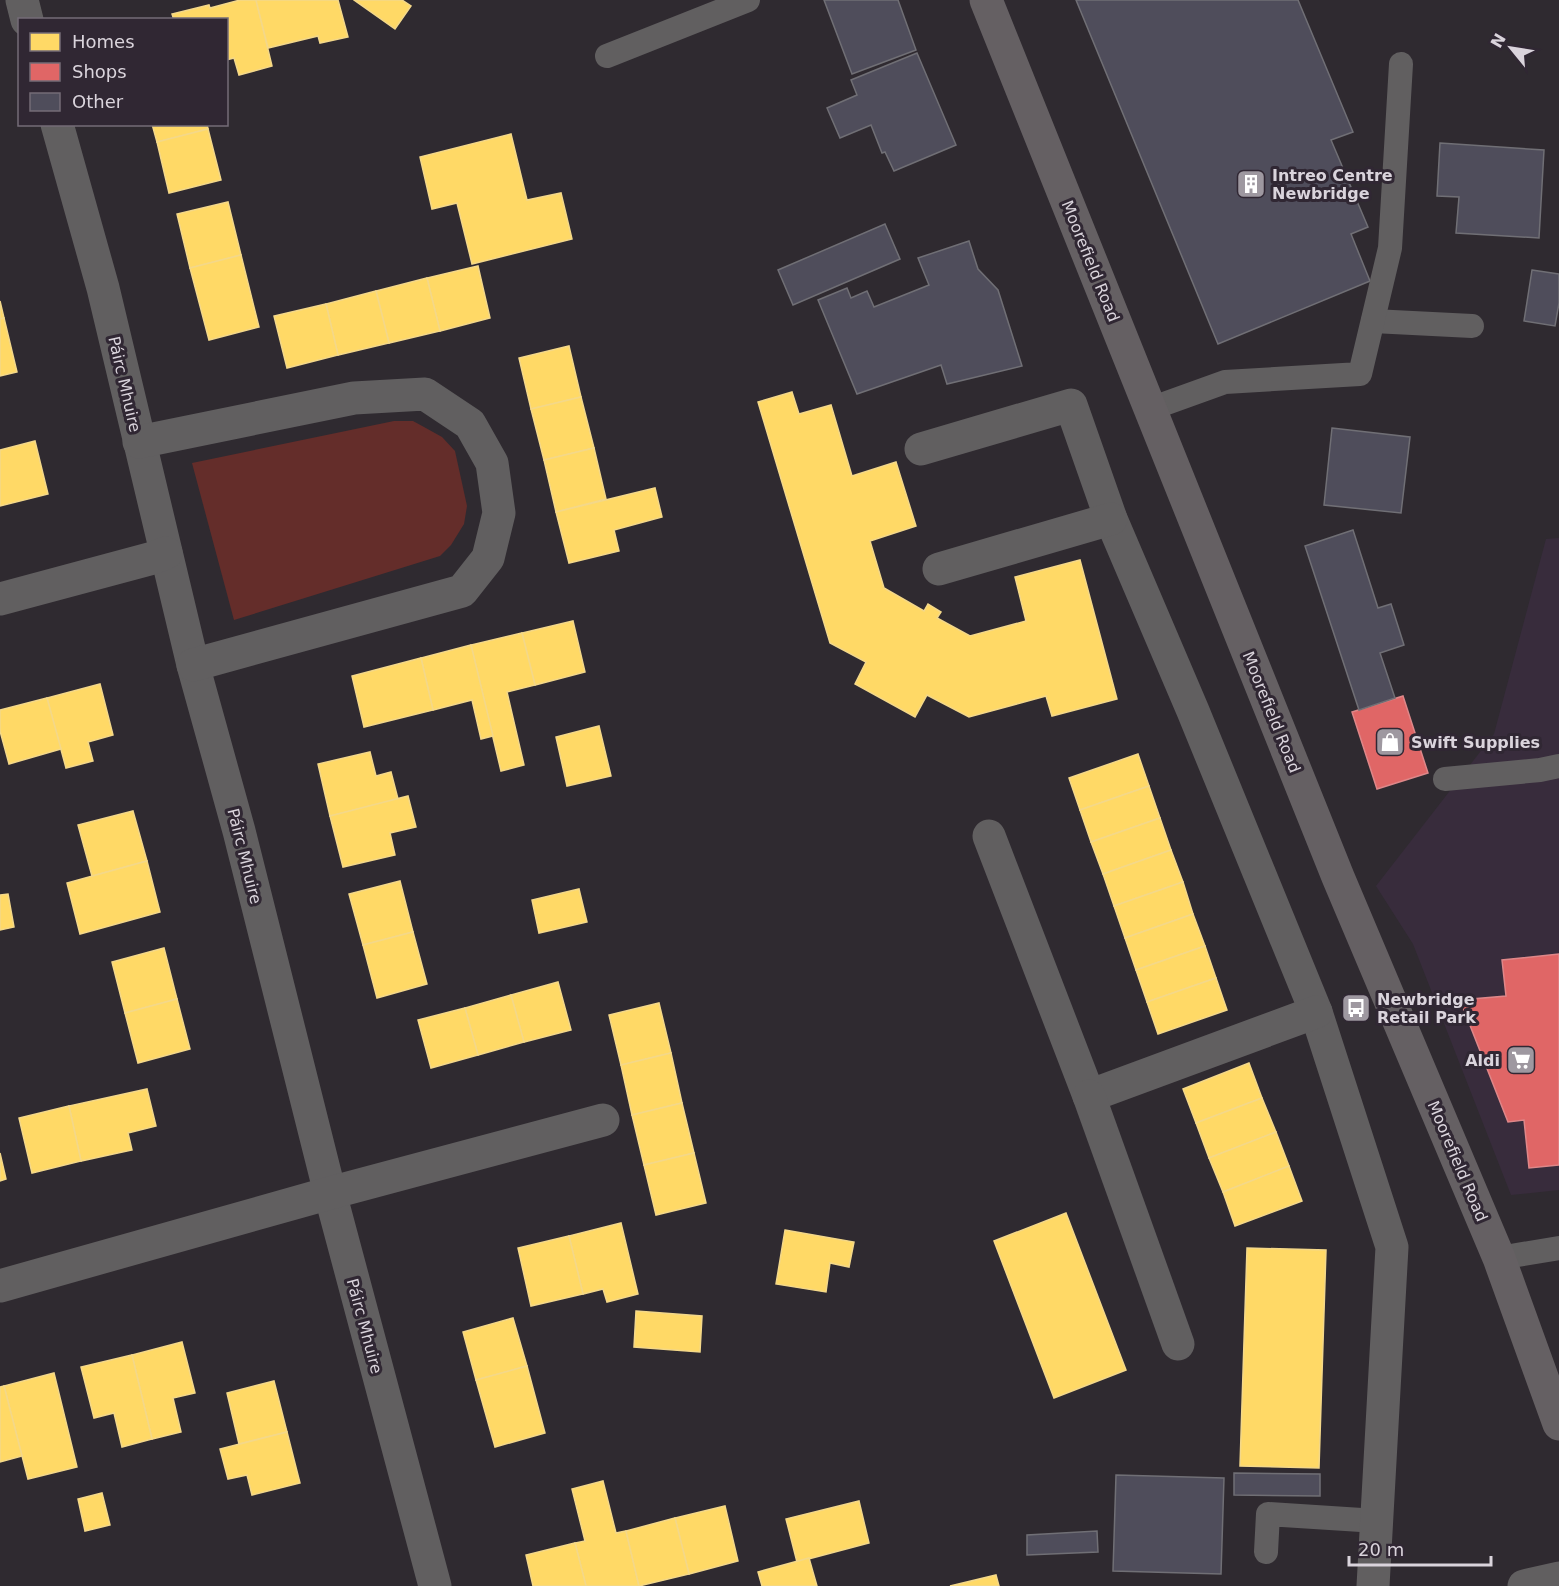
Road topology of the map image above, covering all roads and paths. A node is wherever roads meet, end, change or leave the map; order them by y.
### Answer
1 (22, 0) edge
2 (748, 0) edge
3 (986, 0) edge
4 (26, 18) edge
5 (607, 56) dead end
6 (1401, 64) dead end
7 (58, 126) edge
8 (1373, 321) junction
9 (1472, 326) dead end
10 (1150, 410) junction
11 (139, 442) junction
12 (921, 449) dead end
13 (1111, 519) junction
14 (166, 553) junction
15 (939, 569) dead end
16 (0, 598) edge
17 (193, 665) junction
18 (1559, 766) edge
19 (1445, 779) dead end
20 (989, 836) dead end
21 (1316, 1012) junction
22 (1089, 1096) junction
23 (603, 1120) dead end
24 (330, 1193) junction
25 (1559, 1248) edge
26 (1498, 1258) junction
27 (0, 1286) edge
28 (1178, 1344) dead end
29 (1559, 1424) edge
30 (1377, 1521) junction
31 (1266, 1552) dead end
32 (1559, 1578) edge
33 (435, 1586) edge
34 (1374, 1586) edge
35 (1524, 1586) edge

1 - 4 street
2 - 5 lane
3 - 10 street, Moorefield Road
6 - 8 lane
7 - 11 street, Páirc Mhuire
8 - 9 lane
8 - 10 lane
10 - 26 street, Moorefield Road
11 - 14 street, Páirc Mhuire
11 - 17 street
12 - 13 street
13 - 15 street
13 - 21 street
14 - 16 street
14 - 17 street, Páirc Mhuire
17 - 24 street, Páirc Mhuire
18 - 19 lane
20 - 22 street
21 - 22 street
21 - 30 street
22 - 28 street
23 - 24 street
24 - 27 street
24 - 33 street, Páirc Mhuire
25 - 26 lane
26 - 29 street, Moorefield Road
30 - 31 lane
30 - 34 street
32 - 35 street

